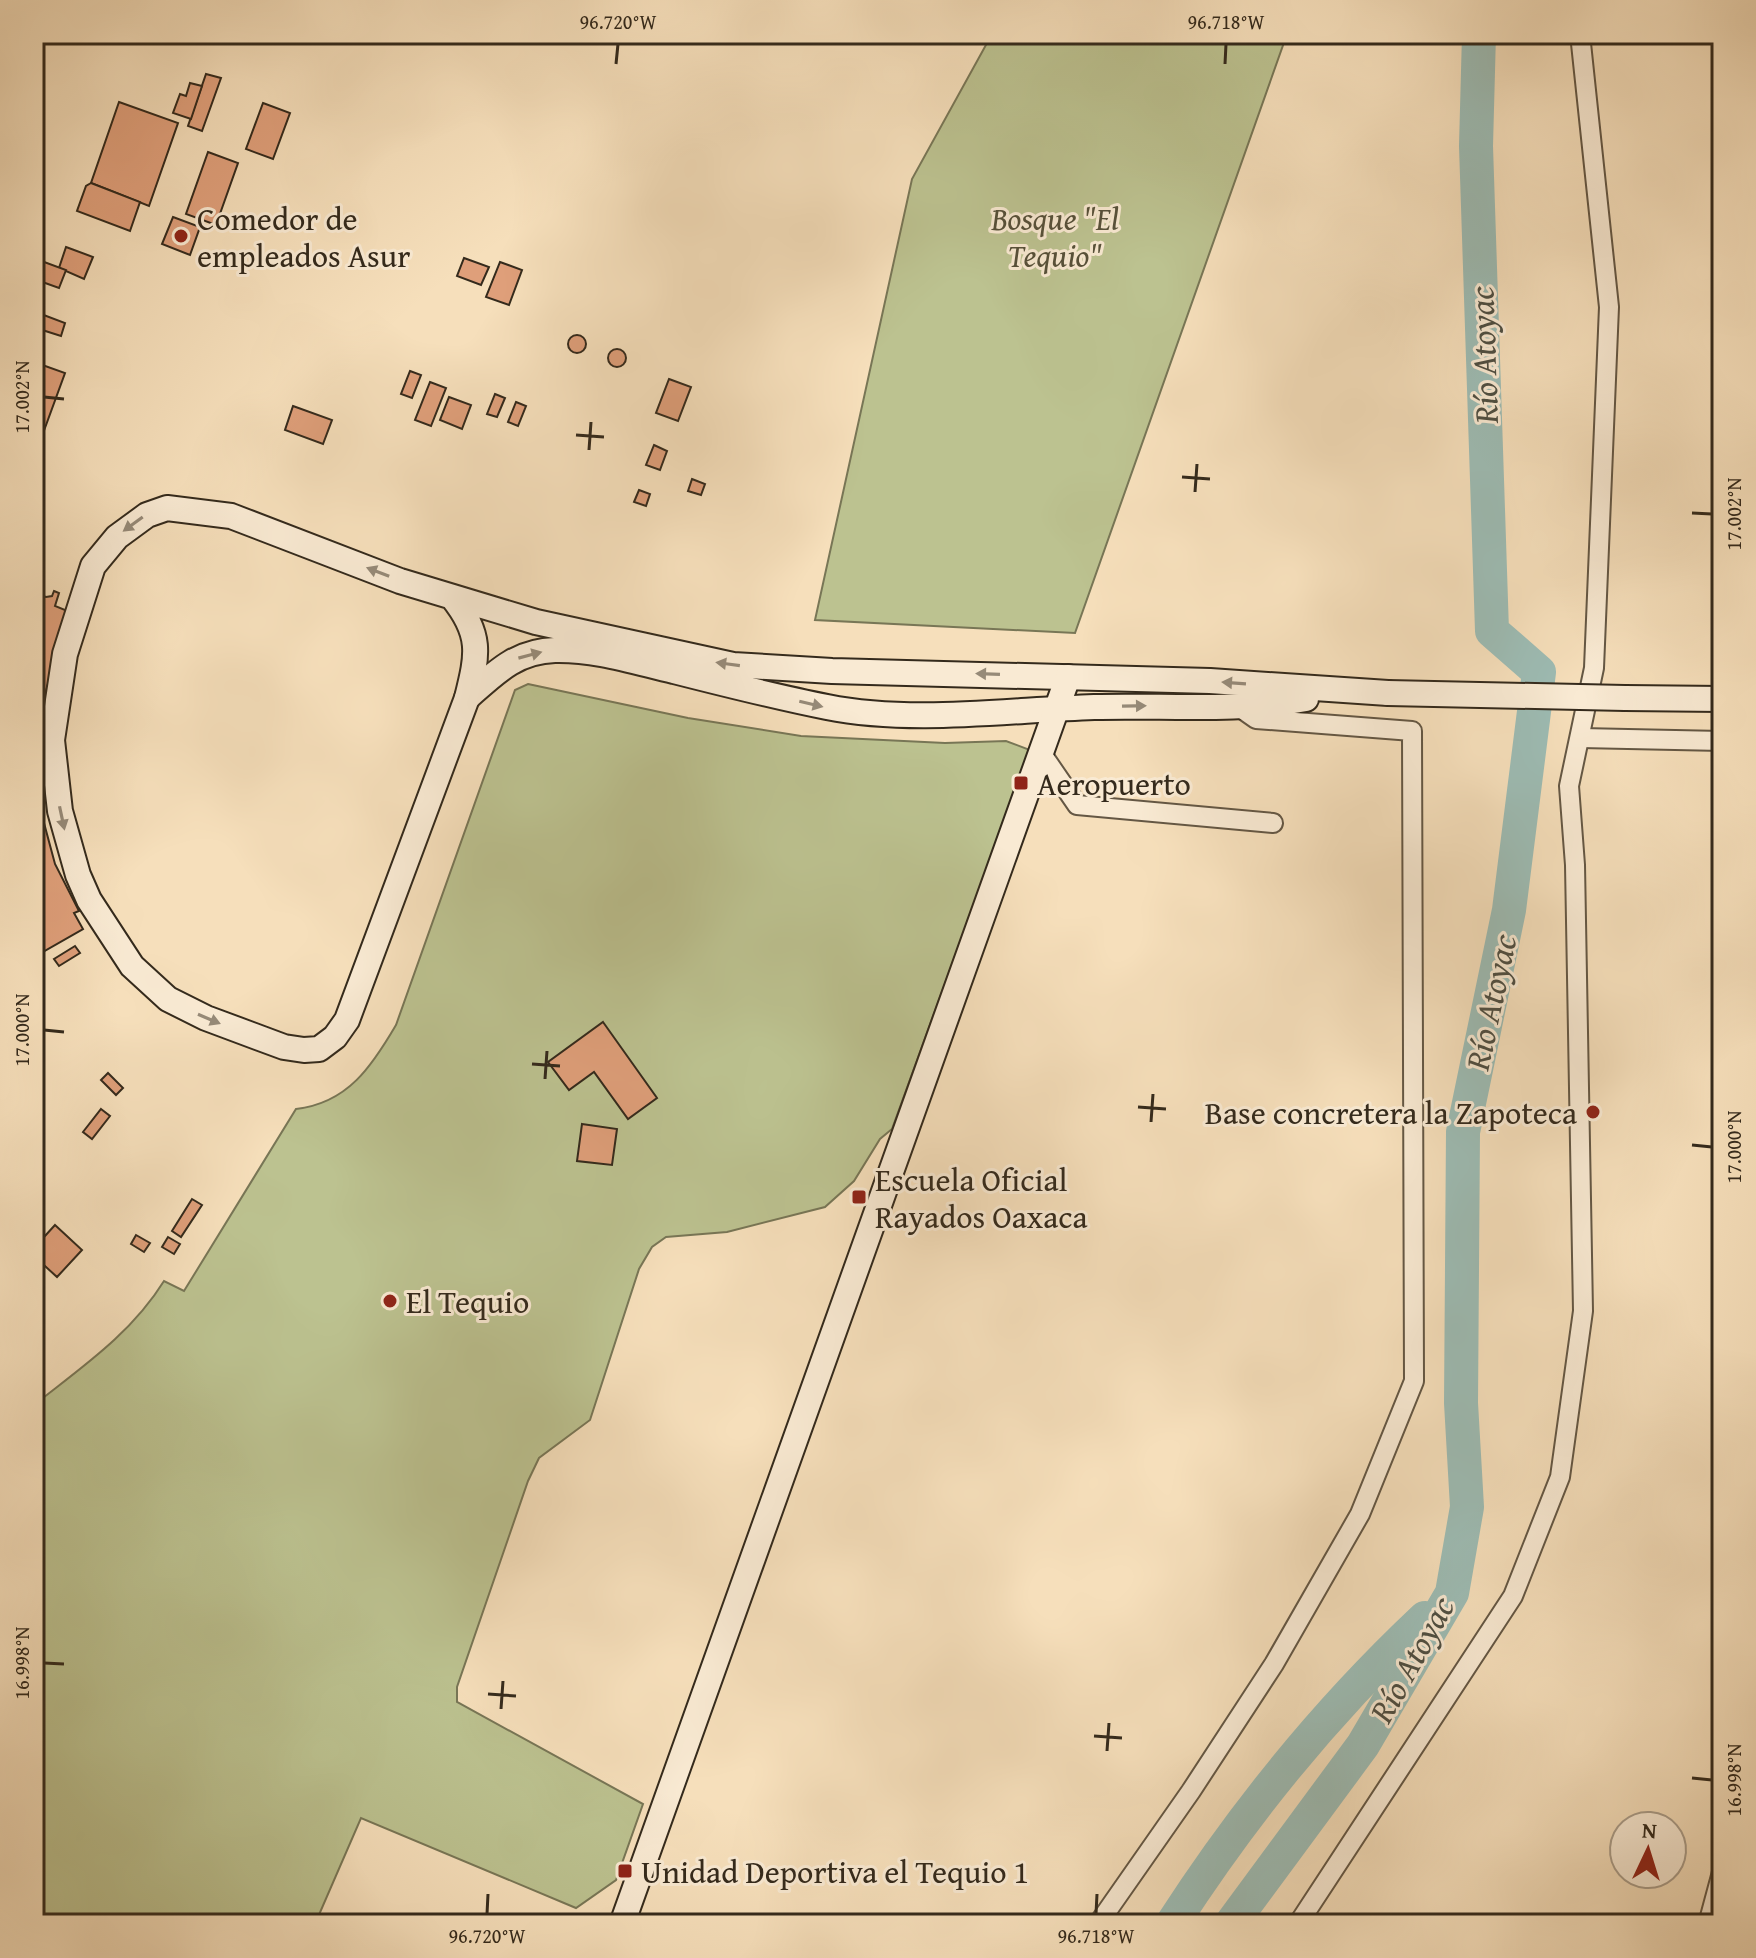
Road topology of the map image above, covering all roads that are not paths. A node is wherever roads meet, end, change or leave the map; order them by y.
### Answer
1 (1580, 34) edge
2 (452, 597) junction
3 (1068, 677) junction
4 (1339, 692) junction
5 (467, 698) junction
6 (1722, 699) edge
7 (1235, 705) junction
8 (1056, 708) junction
9 (1581, 738) junction
10 (1722, 741) edge
11 (1040, 751) junction
12 (1273, 823) dead end
13 (1722, 1872) edge
14 (622, 1924) edge
15 (1098, 1924) edge
16 (1298, 1924) edge
17 (1708, 1924) edge

1 - 9 street
3 -> 2 street
2 - 5 street
2 -> 5 street
4 -> 3 street
3 - 8 street
4 - 6 street, bridge
4 - 7 street
5 -> 8 street
8 -> 7 street
7 - 15 street
8 - 11 street
9 - 10 street
9 - 16 street
11 - 12 street
11 - 14 street
13 - 17 street

